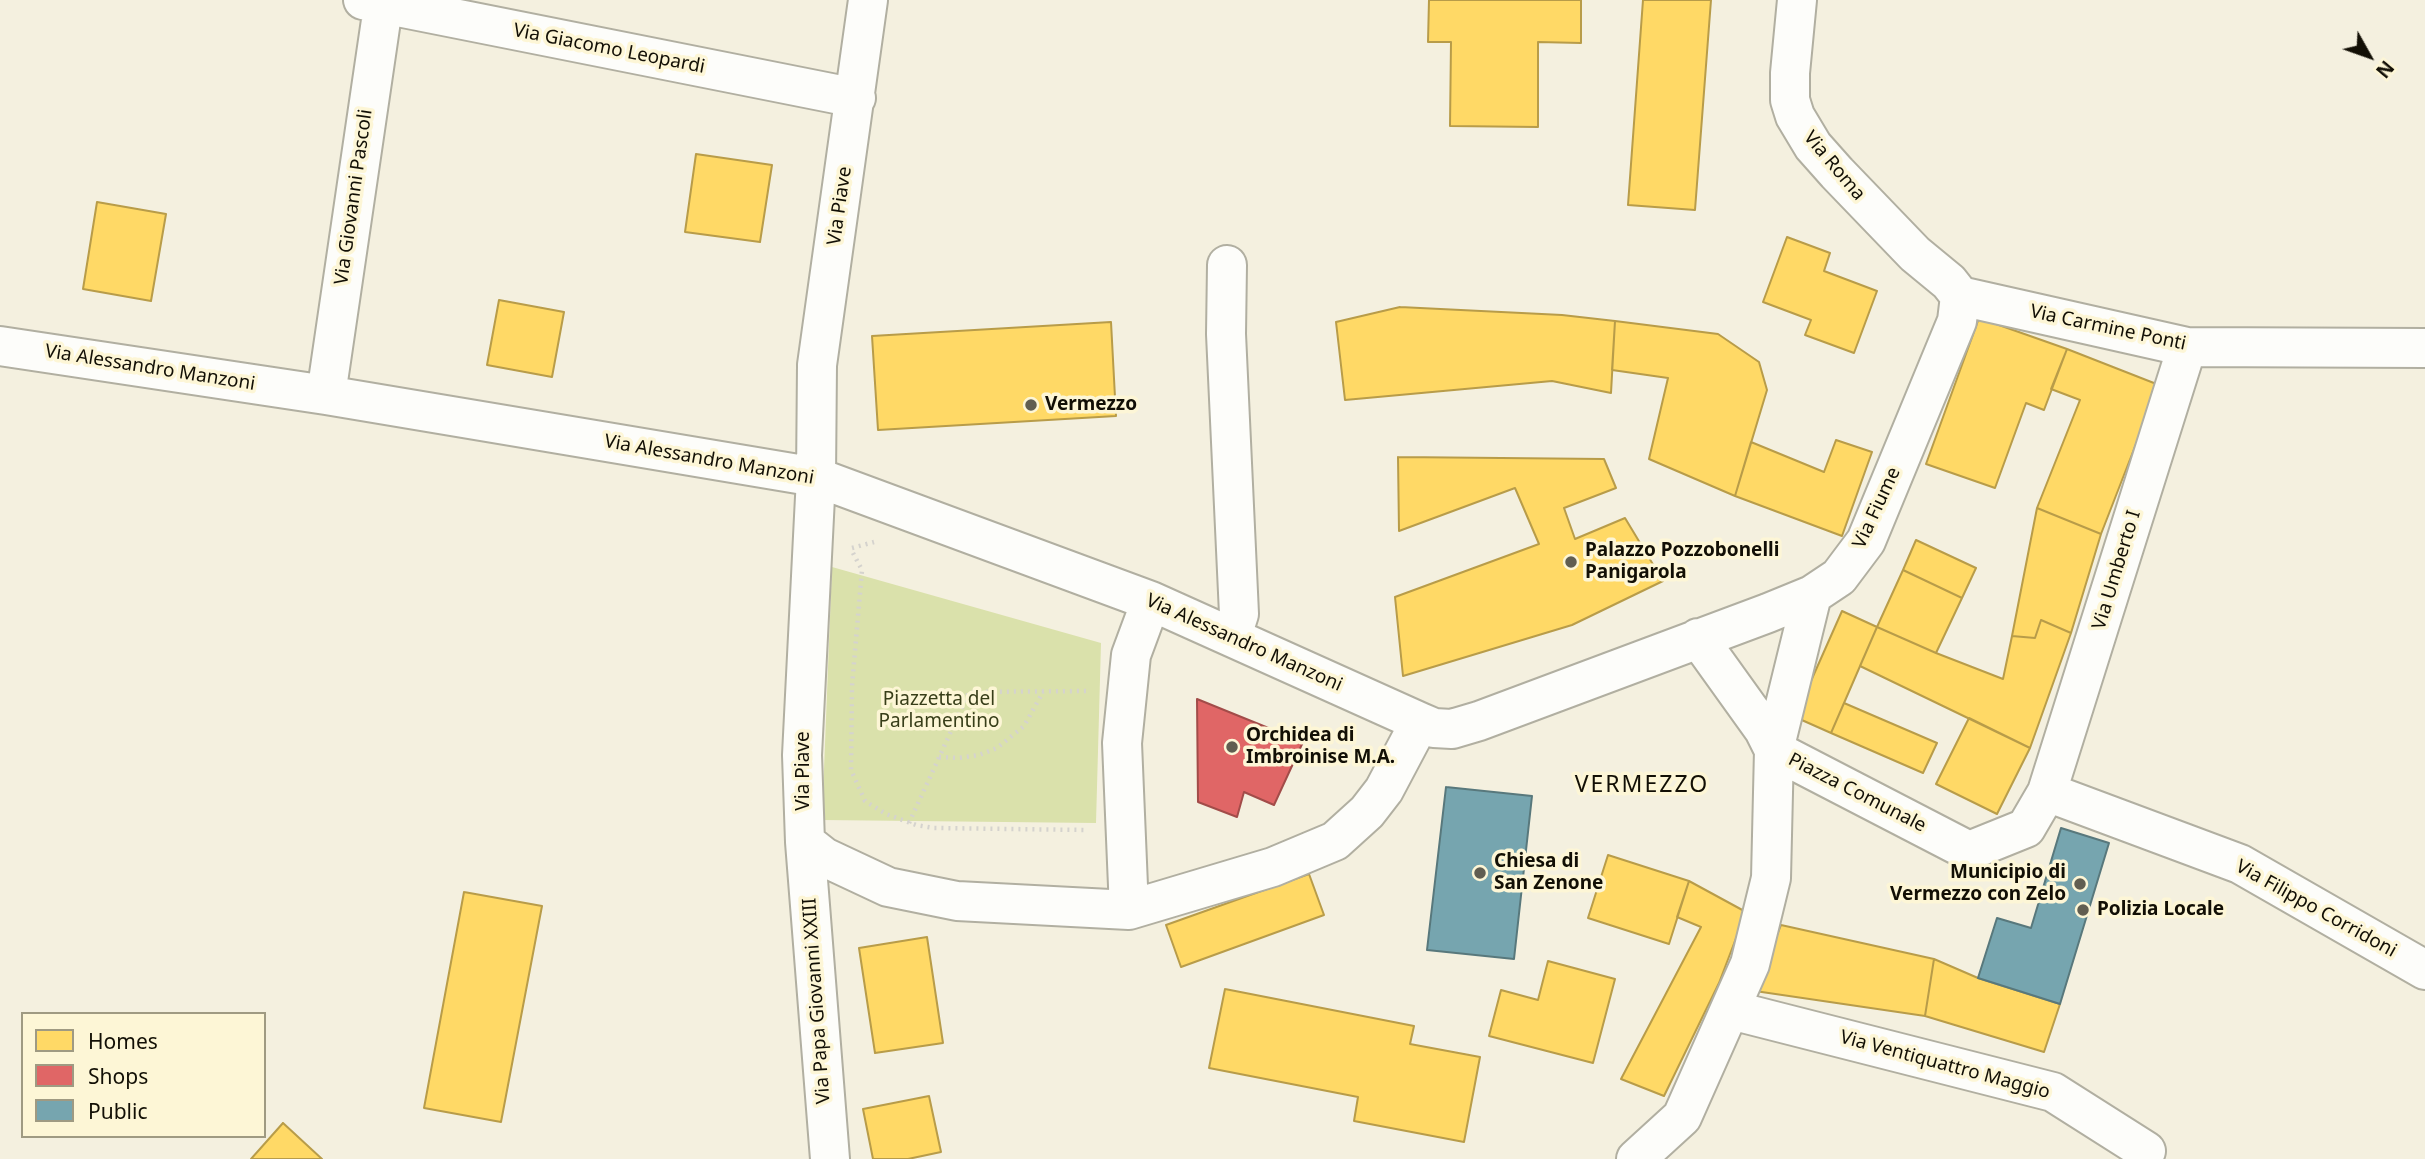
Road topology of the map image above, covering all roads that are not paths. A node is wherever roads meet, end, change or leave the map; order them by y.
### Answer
1 (868, 0) edge
2 (1797, 0) edge
3 (376, 1) edge
4 (856, 98) junction
5 (1227, 265) dead end
6 (1961, 296) junction
7 (0, 346) edge
8 (2187, 348) junction
9 (2425, 348) edge
10 (326, 395) junction
11 (816, 477) junction
12 (1812, 595) junction
13 (1151, 601) junction
14 (1232, 636) junction
15 (1698, 638) junction
16 (1420, 722) junction
17 (1774, 750) junction
18 (2048, 792) junction
19 (805, 842) junction
20 (1129, 910) junction
21 (2425, 970) edge
22 (1731, 1010) junction
23 (2146, 1151) dead end
24 (830, 1159) edge
25 (1636, 1159) edge

1 - 4 street, Via Piave
2 - 6 street, Via Roma
3 - 4 street, Via Giacomo Leopardi
3 - 10 street, Via Giovanni Pascoli
4 - 11 street, Via Piave
5 - 14 street
6 - 8 street, Via Carmine Ponti
6 - 12 street, Via Fiume
7 - 10 street, Via Alessandro Manzoni
8 - 9 street, Via Carmine Ponti
8 - 18 street, Via Umberto I
10 - 11 street, Via Alessandro Manzoni
11 - 13 street, Via Alessandro Manzoni
11 - 19 street, Via Piave
12 - 15 street, Via Fiume
12 - 17 street
13 - 14 street, Via Alessandro Manzoni
13 - 20 street
14 - 16 street, Via Alessandro Manzoni
15 - 16 street
15 - 17 street, Piazza Comunale
16 - 20 street
17 - 18 street, Piazza Comunale
17 - 22 street
18 - 21 street, Via Filippo Corridoni
19 - 20 street
19 - 24 street, Via Papa Giovanni XXIII
22 - 23 street, Via Ventiquattro Maggio
22 - 25 street

